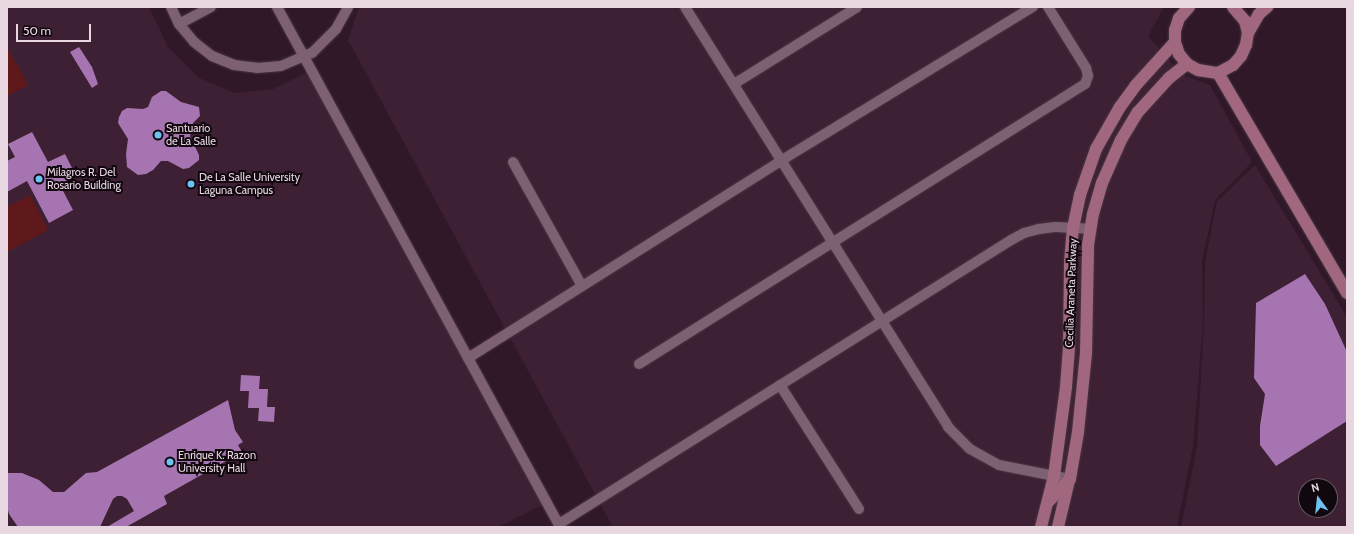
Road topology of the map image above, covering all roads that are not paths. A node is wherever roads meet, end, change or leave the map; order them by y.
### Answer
1 (211, 7) edge
2 (276, 7) edge
3 (348, 7) edge
4 (685, 7) edge
5 (857, 7) edge
6 (1033, 7) edge
7 (1048, 7) edge
8 (1233, 7) edge
9 (1266, 7) edge
10 (174, 8) edge
11 (1184, 9) edge
12 (179, 24) junction
13 (1248, 33) junction
14 (1175, 42) junction
15 (304, 57) junction
16 (1187, 64) junction
17 (1218, 73) junction
18 (734, 84) junction
19 (782, 160) junction
20 (513, 162) dead end
21 (1073, 228) junction
22 (1090, 229) junction
23 (833, 242) junction
24 (582, 286) junction
25 (1347, 293) edge
26 (883, 321) junction
27 (468, 358) junction
28 (640, 364) dead end
29 (780, 385) junction
30 (1054, 476) junction
31 (1070, 479) junction
32 (1049, 501) junction
33 (859, 509) dead end
34 (560, 525) edge
35 (1041, 527) edge
36 (1058, 527) edge

1 - 12 street
2 - 15 street
3 - 15 street
4 - 18 street
5 - 18 street
6 - 19 street
7 - 23 street
8 - 13 street
9 - 13 street
10 - 12 street
11 - 14 street
12 - 15 street
13 - 17 street
14 - 16 street
14 - 21 street, Cecilia Araneta Parkway
15 - 27 street
16 - 17 street
16 - 22 street, Cecilia Araneta Parkway
17 - 25 street
18 - 19 street
19 - 23 street
19 - 24 street
20 - 24 street
21 - 22 street
21 - 26 street
21 - 30 street, Cecilia Araneta Parkway
22 - 31 street, Cecilia Araneta Parkway
23 - 26 street
23 - 28 street
24 - 27 street
26 - 29 street
26 - 30 street
27 - 34 street
29 - 33 street
29 - 34 street
30 - 31 street
30 - 32 street, Cecilia Araneta Parkway
31 - 32 street, Cecilia Araneta Parkway
31 - 36 street, Cecilia Araneta Parkway
32 - 35 street, Cecilia Araneta Parkway

